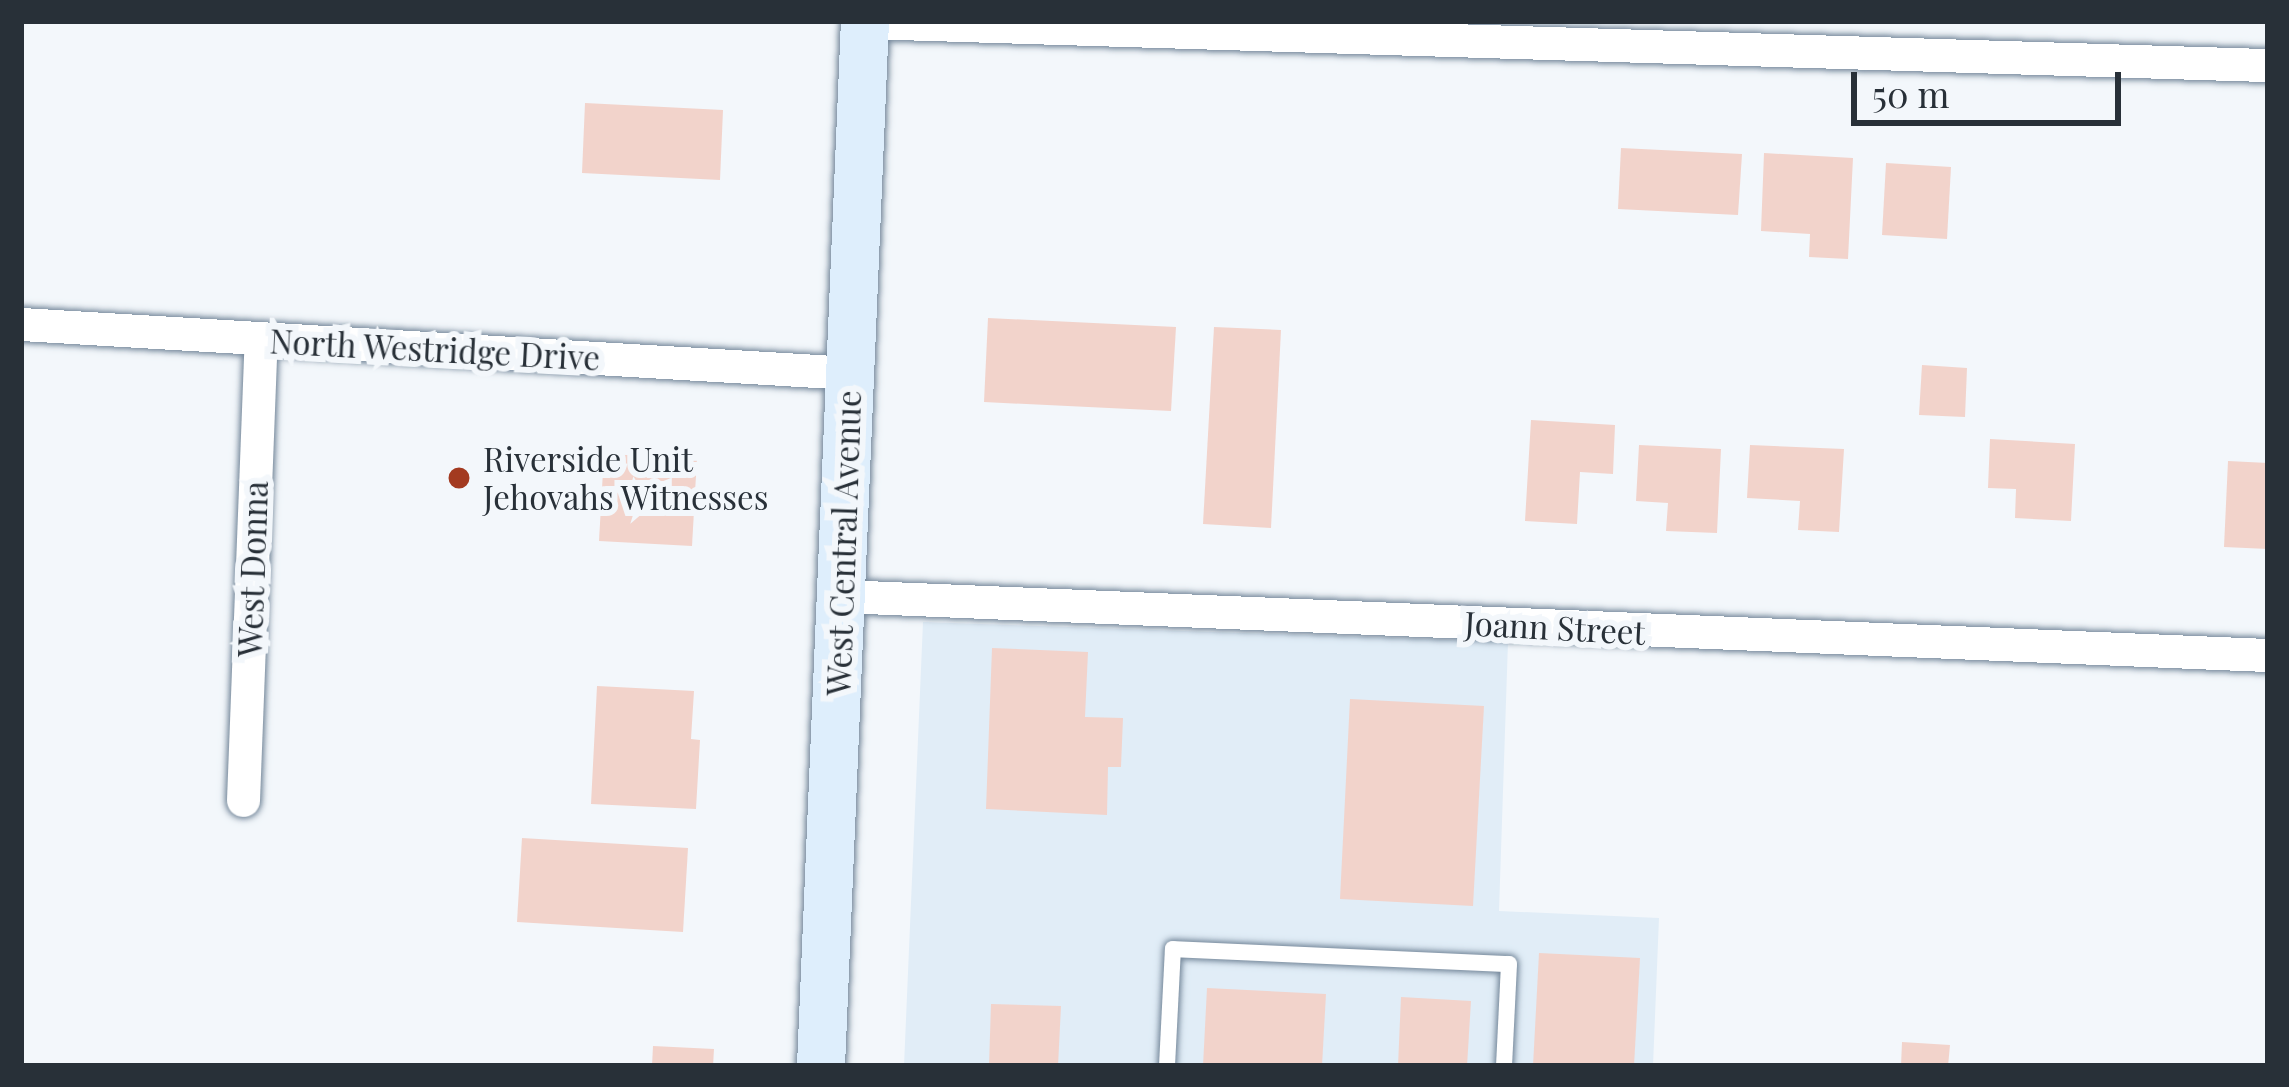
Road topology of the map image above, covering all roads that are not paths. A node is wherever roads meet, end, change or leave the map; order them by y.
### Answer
1 (865, 21) edge
2 (2268, 65) edge
3 (21, 324) edge
4 (261, 339) junction
5 (850, 373) junction
6 (841, 596) junction
7 (2268, 655) edge
8 (243, 800) dead end
9 (821, 1066) edge
10 (1167, 1066) edge
11 (1504, 1066) edge

1 - 2 street
1 - 5 main road, West Central Avenue
3 - 4 street, North Westridge Drive
4 - 5 street, North Westridge Drive
4 - 8 street, West Donna
5 - 6 main road, West Central Avenue
6 - 7 street, Joann Street
6 - 9 main road, West Central Avenue
10 - 11 lane

